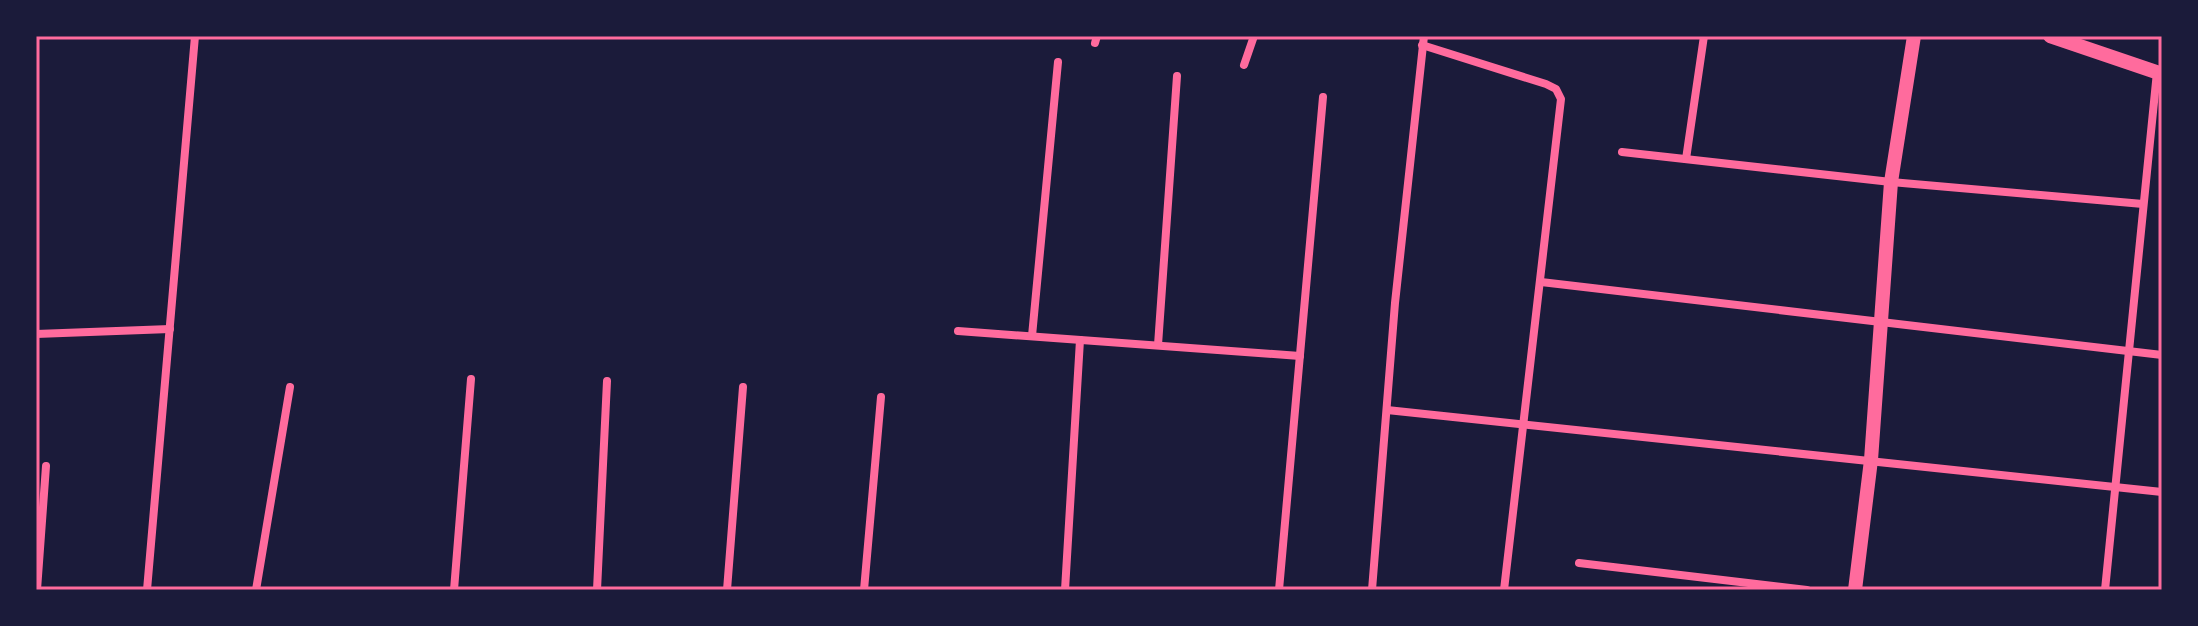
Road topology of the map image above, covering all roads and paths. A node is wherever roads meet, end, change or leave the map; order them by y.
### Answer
1 (195, 36) edge
2 (1254, 36) edge
3 (1704, 36) edge
4 (1914, 36) edge
5 (2050, 36) edge
6 (1423, 40) edge
7 (1058, 62) dead end
8 (1244, 65) dead end
9 (2159, 73) edge
10 (1177, 76) dead end
11 (1323, 97) dead end
12 (1622, 152) dead end
13 (1686, 159) junction
14 (1891, 182) junction
15 (2143, 204) junction
16 (1541, 282) junction
17 (1882, 321) junction
18 (170, 329) junction
19 (958, 331) dead end
20 (36, 334) edge
21 (1032, 336) junction
22 (1080, 340) junction
23 (1158, 345) junction
24 (2129, 351) junction
25 (2162, 355) edge
26 (1300, 356) junction
27 (471, 379) dead end
28 (607, 381) dead end
29 (290, 387) dead end
30 (743, 387) dead end
31 (881, 397) dead end
32 (1387, 410) junction
33 (1524, 425) junction
34 (1871, 460) junction
35 (46, 466) dead end
36 (2115, 487) junction
37 (2162, 492) edge
38 (1579, 563) dead end
39 (37, 590) edge
40 (147, 590) edge
41 (256, 590) edge
42 (454, 590) edge
43 (597, 590) edge
44 (727, 590) edge
45 (864, 590) edge
46 (1065, 590) edge
47 (1279, 590) edge
48 (1372, 590) edge
49 (1504, 590) edge
50 (1807, 590) edge
51 (1855, 590) edge
52 (2105, 590) edge

1 - 18 street
2 - 8 street
3 - 13 street
4 - 14 street
5 - 9 street
6 - 16 street
6 - 32 street
7 - 21 street
9 - 15 street
10 - 23 street
11 - 26 street
12 - 13 street
13 - 14 street
14 - 15 street
14 - 17 street
15 - 24 street
16 - 17 street
16 - 33 street
17 - 24 street
17 - 34 street
18 - 20 street
18 - 40 street
19 - 21 street
21 - 22 street
22 - 23 street
22 - 46 street
23 - 26 street
24 - 25 street
24 - 36 street
26 - 47 street
27 - 42 street
28 - 43 street
29 - 41 street
30 - 44 street
31 - 45 street
32 - 33 street
32 - 48 street
33 - 34 street
33 - 49 street
34 - 36 street
34 - 51 street
35 - 39 street
36 - 37 street
36 - 52 street
38 - 50 street

